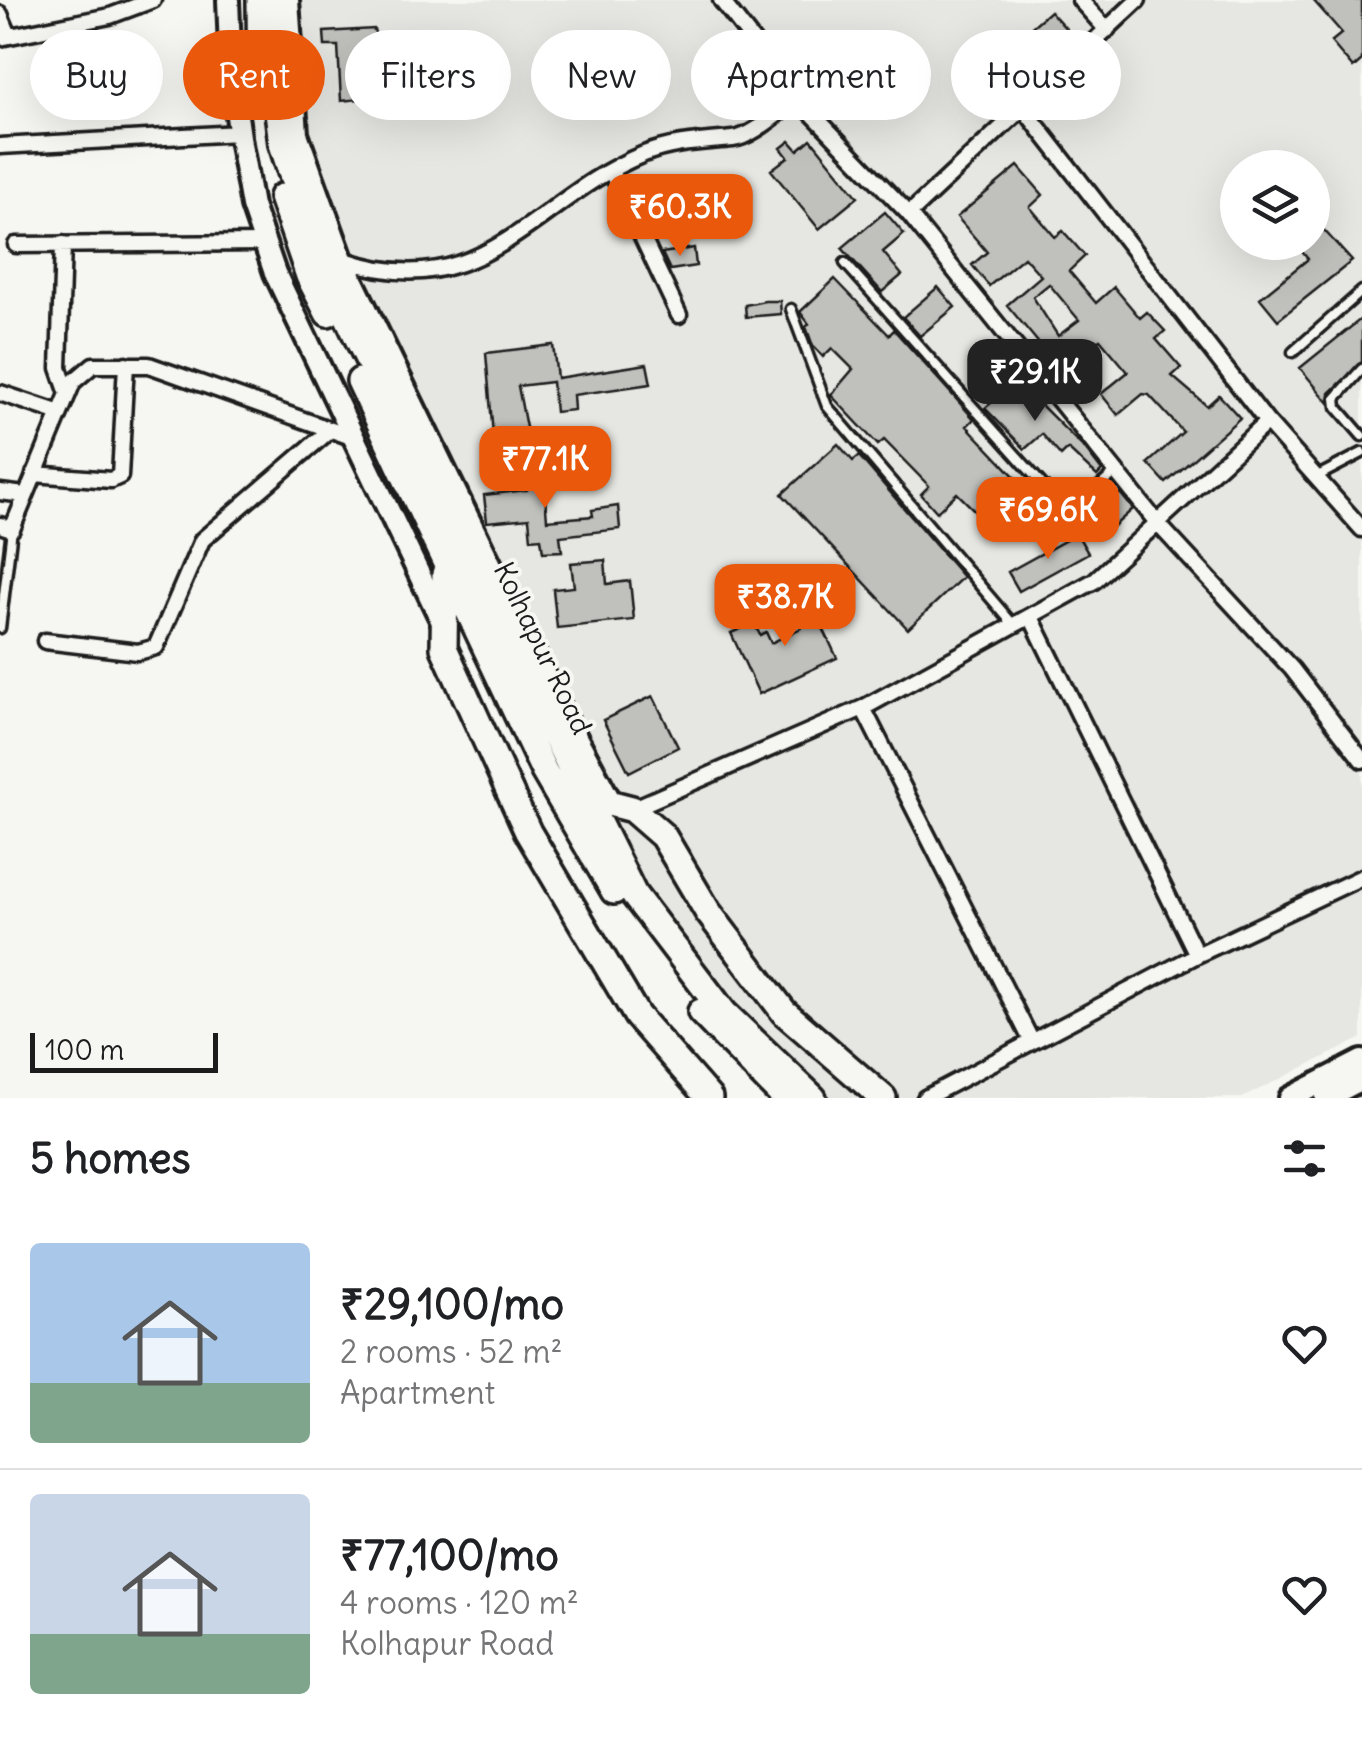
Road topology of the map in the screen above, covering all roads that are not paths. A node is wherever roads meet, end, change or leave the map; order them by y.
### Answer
1 (153, 0) edge
2 (228, 0) edge
3 (260, 0) edge
4 (276, 0) edge
5 (288, 0) edge
6 (720, 0) edge
7 (1080, 0) edge
8 (1138, 0) edge
9 (0, 14) edge
10 (744, 30) edge
11 (1107, 30) joint
12 (4, 36) edge
13 (764, 120) edge
14 (818, 120) edge
15 (1013, 120) edge
16 (1032, 120) edge
17 (239, 133) junction
18 (0, 146) edge
19 (612, 172) junction
20 (909, 214) junction
21 (264, 242) junction
22 (63, 244) junction
23 (16, 245) dead end
24 (342, 259) junction
25 (845, 263) dead end
26 (1362, 292) edge
27 (791, 308) dead end
28 (678, 315) dead end
29 (1293, 352) dead end
30 (126, 364) junction
31 (1362, 368) edge
32 (0, 393) edge
33 (68, 394) junction
34 (60, 412) junction
35 (1267, 422) junction
36 (329, 431) junction
37 (1362, 436) edge
38 (354, 438) junction
39 (1362, 453) edge
40 (1117, 471) junction
41 (34, 474) junction
42 (1316, 477) junction
43 (0, 492) edge
44 (25, 495) junction
45 (1158, 525) junction
46 (1361, 525) edge
47 (6, 527) edge
48 (445, 568) junction
49 (1031, 617) junction
50 (1012, 623) junction
51 (442, 624) junction
52 (0, 628) edge
53 (45, 641) dead end
54 (863, 708) junction
55 (1362, 760) edge
56 (582, 796) junction
57 (622, 806) junction
58 (1362, 877) edge
59 (1198, 955) junction
60 (1031, 1040) junction
61 (1362, 1061) edge
62 (1362, 1079) edge
63 (710, 1098) edge
64 (785, 1098) edge
65 (812, 1098) edge
66 (883, 1098) edge
67 (924, 1098) edge
68 (1290, 1098) edge
69 (1326, 1098) edge

1 - 12 street
2 - 17 street
3 - 48 highway
4 - 56 highway, Kolhapur Road
5 - 24 street
6 - 10 street
7 - 11 street
8 - 11 street
9 - 12 street
13 - 19 street
14 - 20 street
15 - 20 street
16 - 35 street
17 - 18 street
17 - 21 street
19 - 24 street
19 - 28 street
20 - 40 street
21 - 22 street
21 - 38 street
22 - 23 street
22 - 33 street
24 - 57 street
25 - 40 lane
26 - 29 lane
27 - 50 lane
30 - 33 street
30 - 36 street
30 - 41 street
31 - 37 lane
32 - 34 street
33 - 34 street
34 - 41 street
35 - 42 street
35 - 45 street
36 - 38 street
36 - 53 street
38 - 51 street
39 - 42 lane
40 - 45 street
41 - 44 street
42 - 46 street
43 - 44 street
44 - 47 street
45 - 49 street
45 - 55 street
47 - 52 lane
48 - 51 highway
48 - 64 highway
49 - 50 street
49 - 59 street
50 - 54 street
51 - 63 highway
54 - 57 street
54 - 60 street
56 - 57 highway
56 - 65 highway, Kolhapur Road
57 - 66 highway
58 - 59 street
59 - 60 street
60 - 67 street
61 - 68 street
62 - 69 street

